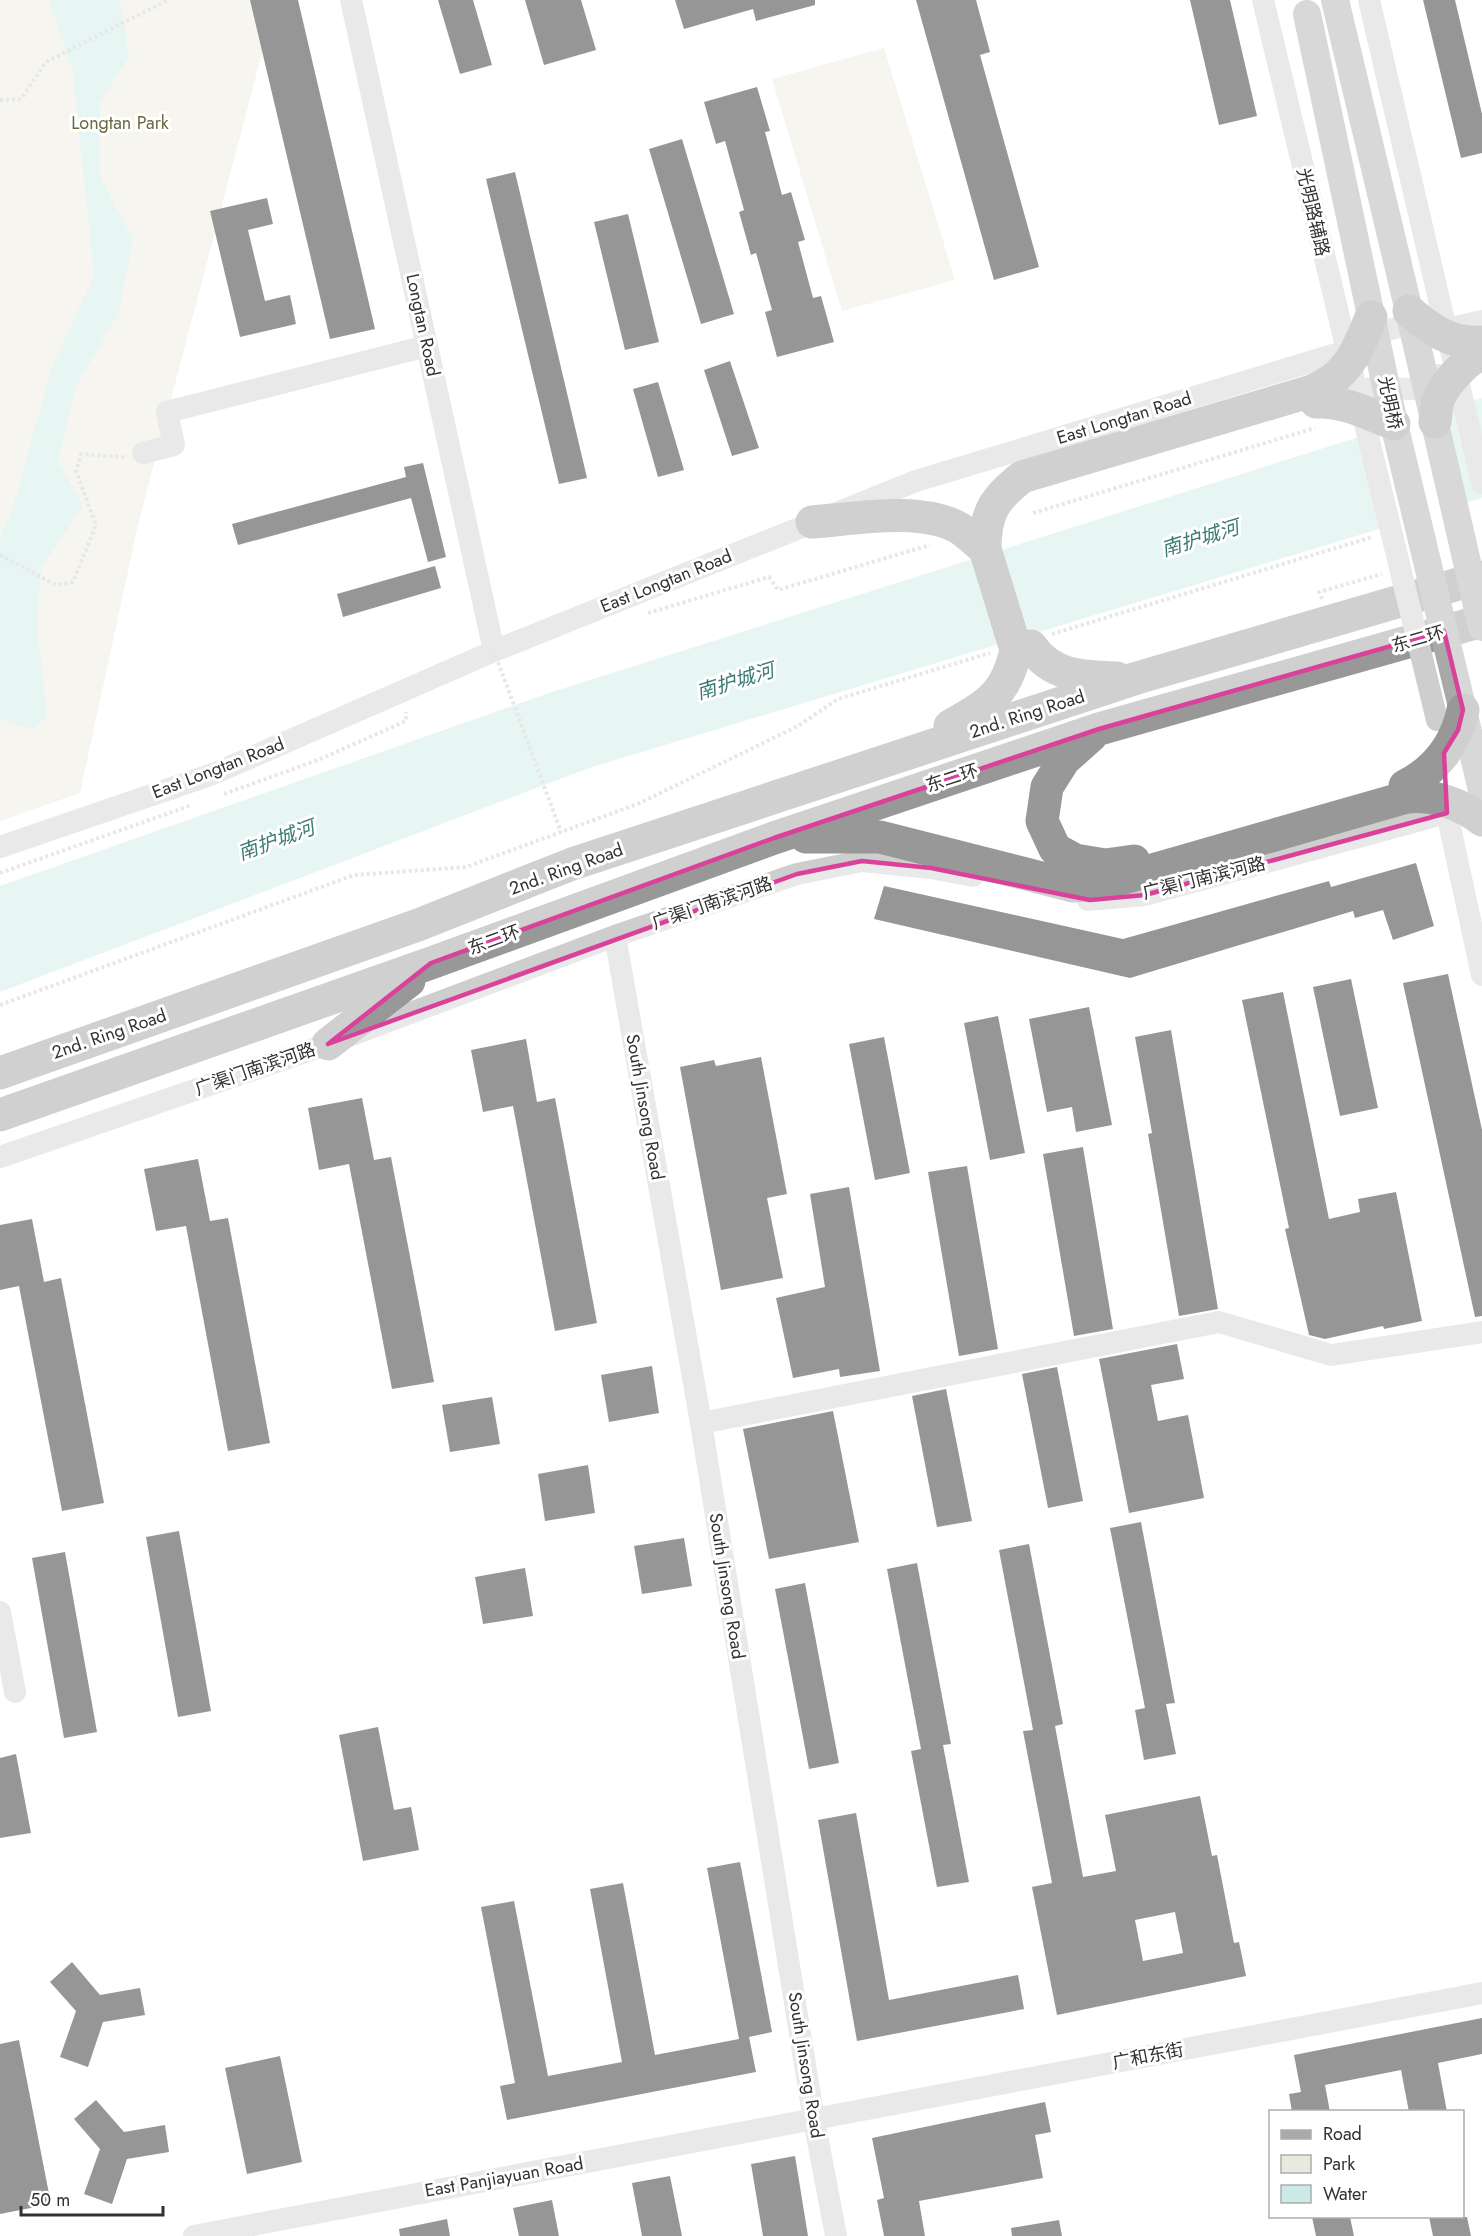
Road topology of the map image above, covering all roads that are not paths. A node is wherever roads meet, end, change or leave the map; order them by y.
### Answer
1 (351, 0) edge
2 (1263, 0) edge
3 (1369, 0) edge
4 (1336, 6) edge
5 (1305, 7) edge
6 (1409, 311) junction
7 (1371, 317) junction
8 (1447, 329) junction
9 (1476, 343) edge
10 (427, 346) junction
11 (1346, 351) junction
12 (1353, 380) junction
13 (1316, 407) junction
14 (1435, 422) junction
15 (1380, 424) junction
16 (143, 453) road end
17 (1482, 483) edge
18 (812, 522) junction
19 (993, 547) junction
20 (1482, 577) edge
21 (1482, 621) edge
22 (1482, 627) edge
23 (1023, 648) junction
24 (494, 651) junction
25 (1137, 678) junction
26 (1450, 715) junction
27 (1099, 729) junction
28 (1482, 745) edge
29 (922, 749) junction
30 (1444, 755) junction
31 (1482, 790) edge
32 (1406, 791) junction
33 (1482, 803) edge
34 (1447, 813) junction
35 (1482, 820) edge
36 (774, 838) junction
37 (0, 847) edge
38 (615, 936) junction
39 (431, 963) junction
40 (1482, 975) edge
41 (328, 1044) junction
42 (0, 1073) edge
43 (0, 1115) edge
44 (0, 1157) edge
45 (1482, 1332) edge
46 (701, 1423) junction
47 (0, 1612) edge
48 (15, 1692) dead end
49 (1482, 1993) edge
50 (814, 2120) junction
51 (194, 2236) edge
52 (836, 2236) edge

1 - 10 street, Longtan Road
2 - 11 street, 光明路辅路
3 - 8 street
4 - 6 main road
5 - 7 main road, 光明桥, bridge
6 - 9 highway, bridge
6 - 14 main road, bridge
7 - 13 highway, bridge
7 - 15 main road, 光明桥, bridge
8 - 9 street
8 - 9 street
8 - 11 street, East Longtan Road
9 - 12 street
9 - 14 highway, bridge
9 - 17 street
10 - 16 street
10 - 24 street, Longtan Road
11 - 12 street, 光明路辅路
11 - 18 street, East Longtan Road
12 - 15 street, 光明路辅路
13 - 15 highway, bridge
13 - 19 highway
14 - 22 main road, bridge
15 - 26 main road, 光明桥, bridge
18 - 19 highway
18 - 24 street, East Longtan Road
19 - 23 highway, bridge
20 - 25 highway
21 - 27 highway, 东二环
23 - 25 highway
23 - 29 highway
24 - 37 street, East Longtan Road
25 - 29 highway, 2nd. Ring Road
26 - 30 street
26 - 31 main road, 光明桥, bridge
26 - 32 highway, bridge
27 - 32 highway
27 - 36 highway, 东二环
28 - 30 street
29 - 42 highway, 2nd. Ring Road
30 - 34 street
32 - 35 highway, bridge
32 - 36 highway
33 - 34 street, 广渠门南滨河路
34 - 38 street, 广渠门南滨河路
34 - 40 street
36 - 39 highway, 东二环
38 - 41 street, 广渠门南滨河路
38 - 46 street, South Jinsong Road
39 - 41 highway
39 - 43 highway
41 - 44 street, 广渠门南滨河路
45 - 46 street
46 - 50 street, South Jinsong Road
47 - 48 street
49 - 50 street, 广和东街
50 - 51 street, East Panjiayuan Road
50 - 52 street, South Jinsong Road

